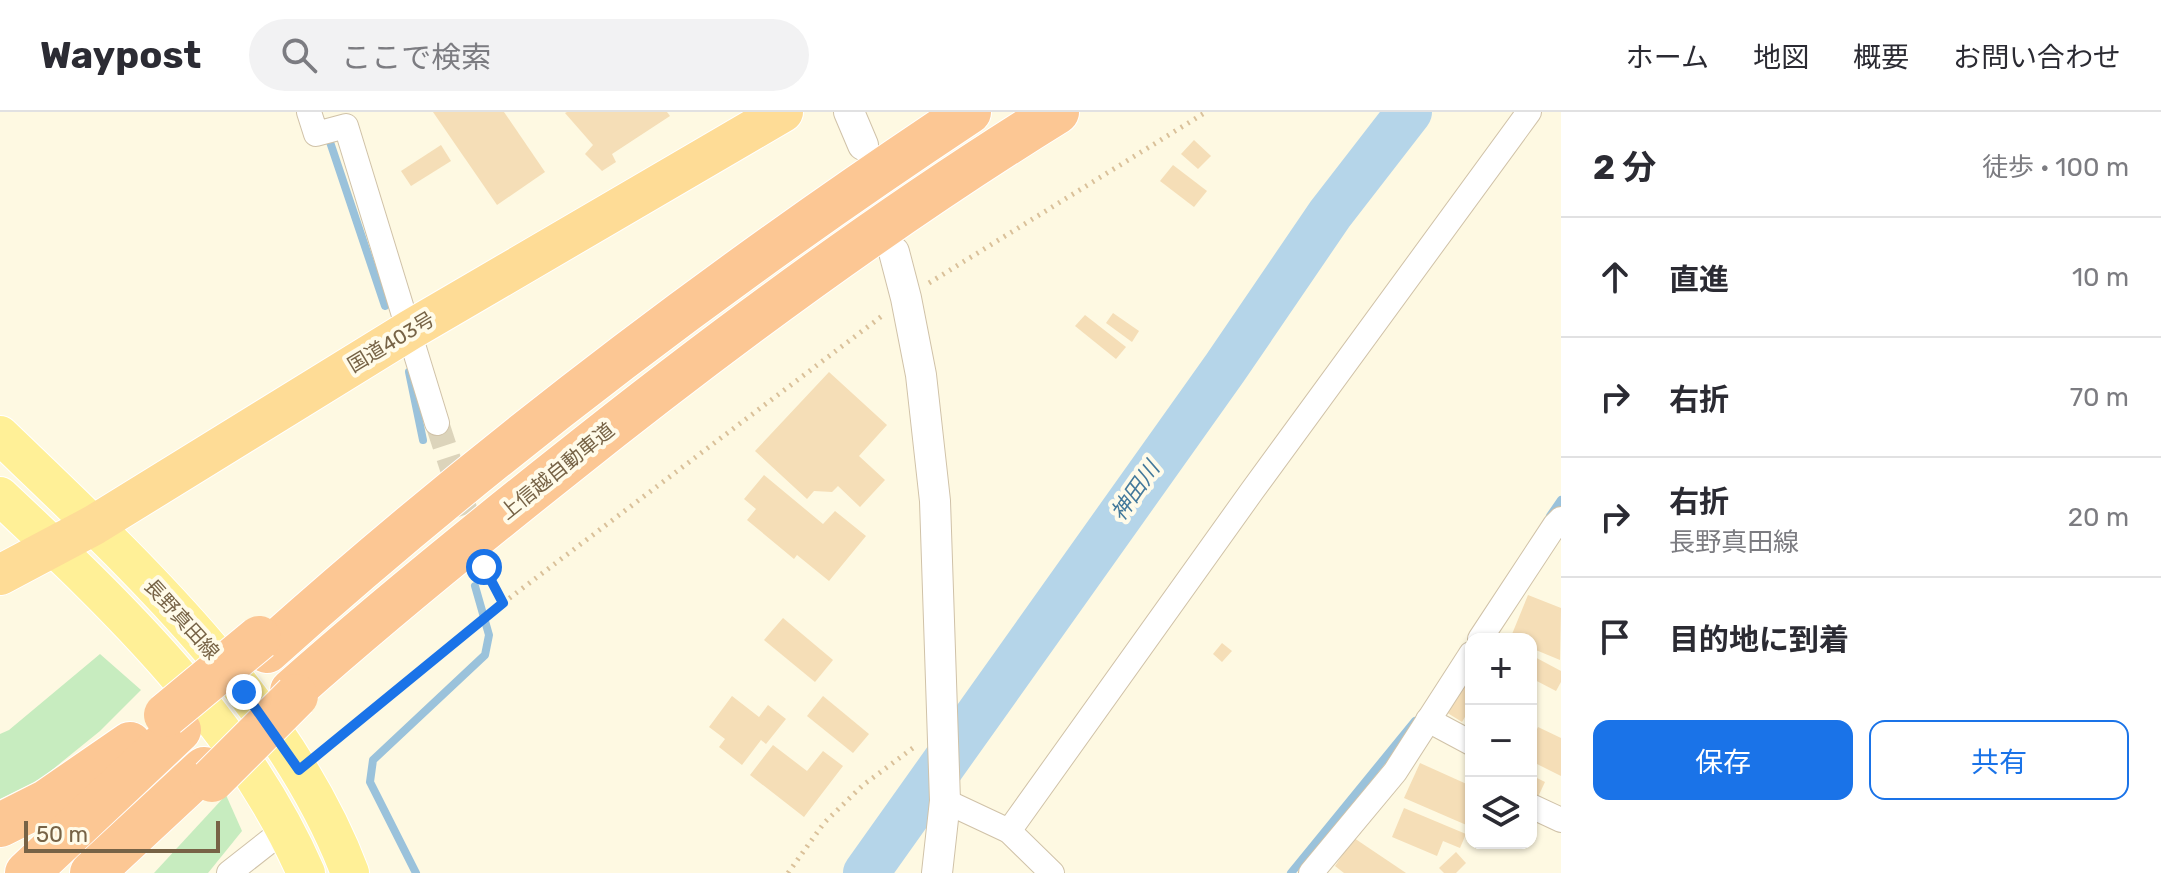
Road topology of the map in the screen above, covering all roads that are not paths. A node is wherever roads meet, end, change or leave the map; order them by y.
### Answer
1 (783, 112) edge
2 (849, 112) edge
3 (969, 112) edge
4 (1057, 112) edge
5 (1529, 112) edge
6 (312, 123) edge
7 (863, 145) dead end
8 (894, 252) dead end
9 (410, 330) junction
10 (437, 423) tunnel mouth
11 (0, 435) edge
12 (0, 496) edge
13 (1561, 519) edge
14 (94, 525) junction
15 (55, 548) junction
16 (0, 575) edge
17 (1484, 633) edge
18 (1465, 663) edge
19 (1428, 720) junction
20 (173, 722) junction
21 (1465, 740) edge
22 (208, 775) junction
23 (945, 801) junction
24 (1537, 809) edge
25 (1561, 820) edge
26 (0, 825) edge
27 (285, 829) junction
28 (1009, 831) junction
29 (27, 873) edge
30 (92, 873) edge
31 (125, 873) edge
32 (229, 873) edge
33 (306, 873) edge
34 (350, 873) edge
35 (924, 873) edge
36 (937, 873) edge
37 (1052, 873) edge
38 (1311, 873) edge

1 - 9 highway, 国道403号
2 - 7 street
3 - 20 highway, bridge
4 - 22 highway, 上信越自動車道, bridge
5 - 28 street
6 - 9 street
8 - 23 street
9 - 10 street
9 - 14 highway, 国道403号
11 - 14 main road, 長野真田線
12 - 15 main road, 長野真田線
13 - 17 street
14 - 15 highway, 国道403号
14 - 34 main road, 長野真田線
15 - 16 highway, 国道403号
15 - 27 main road, 長野真田線
18 - 19 street
19 - 21 street
19 - 38 street
20 - 26 highway
20 - 29 highway
22 - 30 highway
22 - 31 highway
23 - 28 street
23 - 35 street
23 - 36 street
24 - 25 street
27 - 32 street
27 - 33 main road, 長野真田線
28 - 37 street

